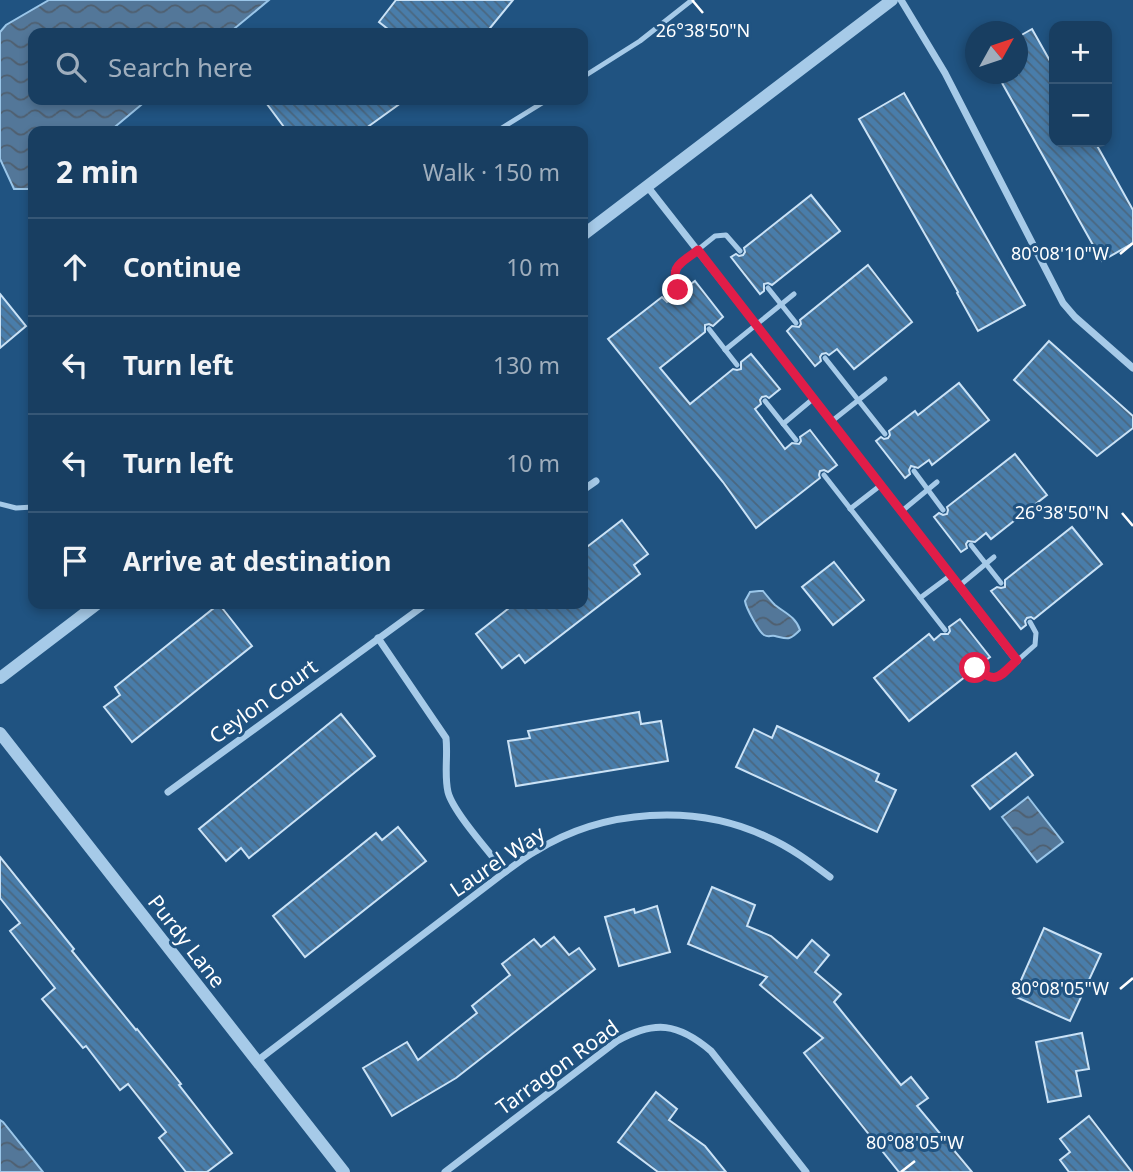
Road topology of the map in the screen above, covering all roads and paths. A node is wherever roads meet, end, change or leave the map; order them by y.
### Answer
1 (692, 0) edge
2 (892, 0) edge
3 (901, 0) edge
4 (588, 74) edge
5 (539, 105) edge
6 (505, 126) edge
7 (647, 186) junction
8 (588, 231) edge
9 (698, 250) junction
10 (740, 251) dead end
11 (768, 288) dead end
12 (680, 293) dead end
13 (794, 294) dead end
14 (781, 305) junction
15 (796, 323) dead end
16 (757, 325) junction
17 (709, 329) dead end
18 (725, 350) junction
19 (825, 358) dead end
20 (737, 365) dead end
21 (1133, 368) edge
22 (885, 379) dead end
23 (814, 398) junction
24 (765, 401) dead end
25 (858, 401) junction
26 (832, 421) junction
27 (783, 424) junction
28 (885, 434) dead end
29 (796, 440) dead end
30 (914, 471) dead end
31 (824, 475) dead end
32 (596, 481) dead end
33 (937, 482) dead end
34 (881, 485) junction
35 (588, 487) edge
36 (928, 489) junction
37 (0, 504) edge
38 (28, 507) edge
39 (850, 509) junction
40 (943, 510) dead end
41 (902, 511) junction
42 (971, 545) dead end
43 (994, 556) dead end
44 (985, 564) junction
45 (951, 575) junction
46 (1001, 583) dead end
47 (959, 586) junction
48 (920, 598) junction
49 (90, 609) edge
50 (419, 609) edge
51 (1030, 622) dead end
52 (945, 630) dead end
53 (378, 638) junction
54 (1017, 660) junction
55 (975, 668) dead end
56 (0, 678) edge
57 (0, 733) edge
58 (168, 792) dead end
59 (505, 872) junction
60 (830, 877) dead end
61 (257, 1061) junction
62 (344, 1172) edge
63 (445, 1172) edge
64 (806, 1172) edge

1 - 4 lane
2 - 7 street
3 - 21 street
5 - 6 lane
7 - 8 street
7 - 9 street
9 - 10 lane
9 - 12 lane
9 - 16 street
11 - 14 lane
13 - 14 lane
14 - 15 lane
14 - 16 lane
16 - 18 lane
16 - 23 street
17 - 18 lane
18 - 20 lane
19 - 25 lane
22 - 25 lane
23 - 26 street
23 - 27 lane
24 - 27 lane
25 - 26 lane
25 - 28 lane
26 - 34 street
27 - 29 lane
30 - 36 lane
31 - 39 lane
32 - 35 street
33 - 36 lane
34 - 39 lane
34 - 41 street
36 - 40 lane
36 - 41 lane
37 - 38 lane
39 - 48 lane
41 - 45 street
42 - 44 lane
43 - 44 lane
44 - 46 lane
44 - 47 lane
45 - 47 street
45 - 48 lane
47 - 54 street
48 - 52 lane
49 - 56 street
50 - 53 street, Ceylon Court
51 - 54 lane
53 - 58 street, Ceylon Court
53 - 59 street
54 - 55 lane
57 - 61 street, Purdy Lane
59 - 60 street, Laurel Way
59 - 61 street, Laurel Way
61 - 62 street, Purdy Lane
63 - 64 street, Tarragon Road

